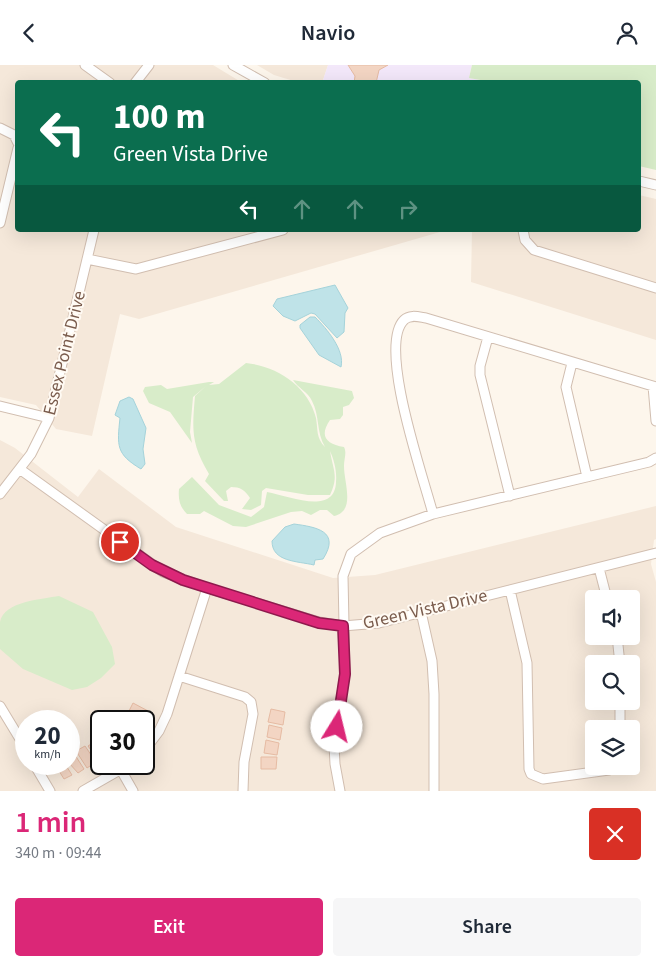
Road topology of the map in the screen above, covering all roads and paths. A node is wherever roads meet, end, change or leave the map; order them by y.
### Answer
1 (85, 65) edge
2 (149, 65) edge
3 (233, 65) edge
4 (106, 80) edge
5 (137, 80) edge
6 (260, 80) edge
7 (0, 128) edge
8 (15, 137) edge
9 (15, 160) edge
10 (641, 181) edge
11 (656, 185) edge
12 (0, 223) edge
13 (94, 232) edge
14 (270, 232) edge
15 (523, 232) edge
16 (87, 259) junction
17 (656, 288) edge
18 (488, 337) junction
19 (572, 363) junction
20 (655, 387) edge
21 (0, 405) edge
22 (49, 418) junction
23 (656, 421) edge
24 (656, 458) edge
25 (21, 470) junction
26 (587, 477) junction
27 (0, 494) edge
28 (510, 495) junction
29 (434, 514) junction
30 (656, 553) edge
31 (599, 568) junction
32 (207, 588) junction
33 (510, 590) junction
34 (605, 590) edge
35 (422, 612) junction
36 (343, 626) junction
37 (179, 676) junction
38 (0, 706) edge
39 (15, 731) edge
40 (155, 736) edge
41 (585, 773) edge
42 (41, 775) edge
43 (112, 775) edge
44 (124, 775) edge
45 (50, 791) edge
46 (83, 791) edge
47 (133, 791) edge
48 (243, 791) edge
49 (340, 791) edge
50 (434, 791) edge

1 - 4 street
2 - 5 street
3 - 6 street
7 - 8 street
9 - 12 street
10 - 11 street
13 - 16 street, Essex Point Drive
14 - 16 street
15 - 17 street
16 - 22 street, Essex Point Drive
18 - 19 street
18 - 28 street
18 - 29 street
19 - 20 street
19 - 26 street
20 - 23 street
21 - 22 street
22 - 25 street, Essex Point Drive
24 - 26 street
25 - 27 street, Essex Point Drive
25 - 32 street, Green Vista Drive
26 - 28 street
28 - 29 street
29 - 36 street
30 - 31 street, Green Vista Drive
31 - 33 street, Green Vista Drive
31 - 34 street
32 - 36 street, Green Vista Drive
32 - 37 street
33 - 35 street, Green Vista Drive
33 - 41 street
35 - 36 street, Green Vista Drive
35 - 50 street
36 - 49 street
37 - 40 street
37 - 48 street
38 - 39 street
42 - 45 street
43 - 46 street
44 - 47 street

